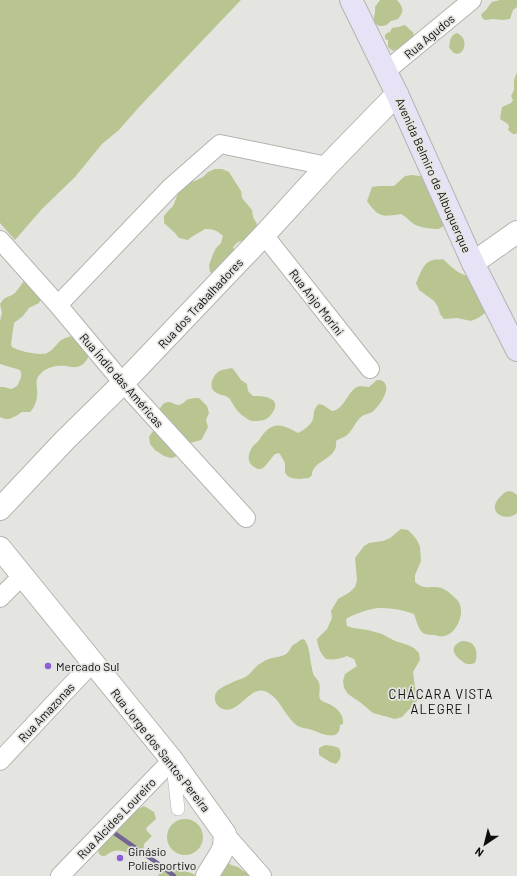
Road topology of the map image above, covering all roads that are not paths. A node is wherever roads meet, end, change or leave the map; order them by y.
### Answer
1 (351, 0) edge
2 (472, 0) edge
3 (386, 71) junction
4 (397, 94) junction
5 (327, 166) junction
6 (517, 232) edge
7 (264, 235) junction
8 (0, 240) edge
9 (473, 263) junction
10 (58, 305) junction
11 (517, 350) edge
12 (370, 369) dead end
13 (124, 383) junction
14 (0, 509) edge
15 (246, 518) dead end
16 (0, 548) edge
17 (22, 576) junction
18 (0, 598) edge
19 (93, 662) junction
20 (172, 760) junction
21 (0, 761) edge
22 (178, 809) dead end
23 (219, 838) junction
24 (60, 876) edge
25 (207, 876) edge
26 (262, 876) edge

1 - 3 main road, Avenida Belmiro de Albuquerque
2 - 3 street, Rua Agudos
3 - 4 main road, Avenida Belmiro de Albuquerque
4 - 5 street, Rua dos Trabalhadores
4 - 9 main road, Avenida Belmiro de Albuquerque
5 - 7 street, Rua dos Trabalhadores
5 - 10 street
6 - 9 street
7 - 12 street, Rua Anjo Morini
7 - 13 street, Rua dos Trabalhadores
8 - 10 street, Rua Índio das Américas
9 - 11 main road, Avenida Belmiro de Albuquerque
10 - 13 street, Rua Índio das Américas
13 - 14 street, Rua dos Trabalhadores
13 - 15 street, Rua Índio das Américas
16 - 17 street, Rua Jorge dos Santos Pereira
17 - 18 street
17 - 19 street, Rua Jorge dos Santos Pereira
19 - 20 street, Rua Jorge dos Santos Pereira
19 - 21 street, Rua Amazonas
20 - 22 street
20 - 23 street, Rua Jorge dos Santos Pereira
20 - 24 street, Rua Alcides Loureiro
23 - 25 street
23 - 26 street, Rua Jorge dos Santos Pereira

